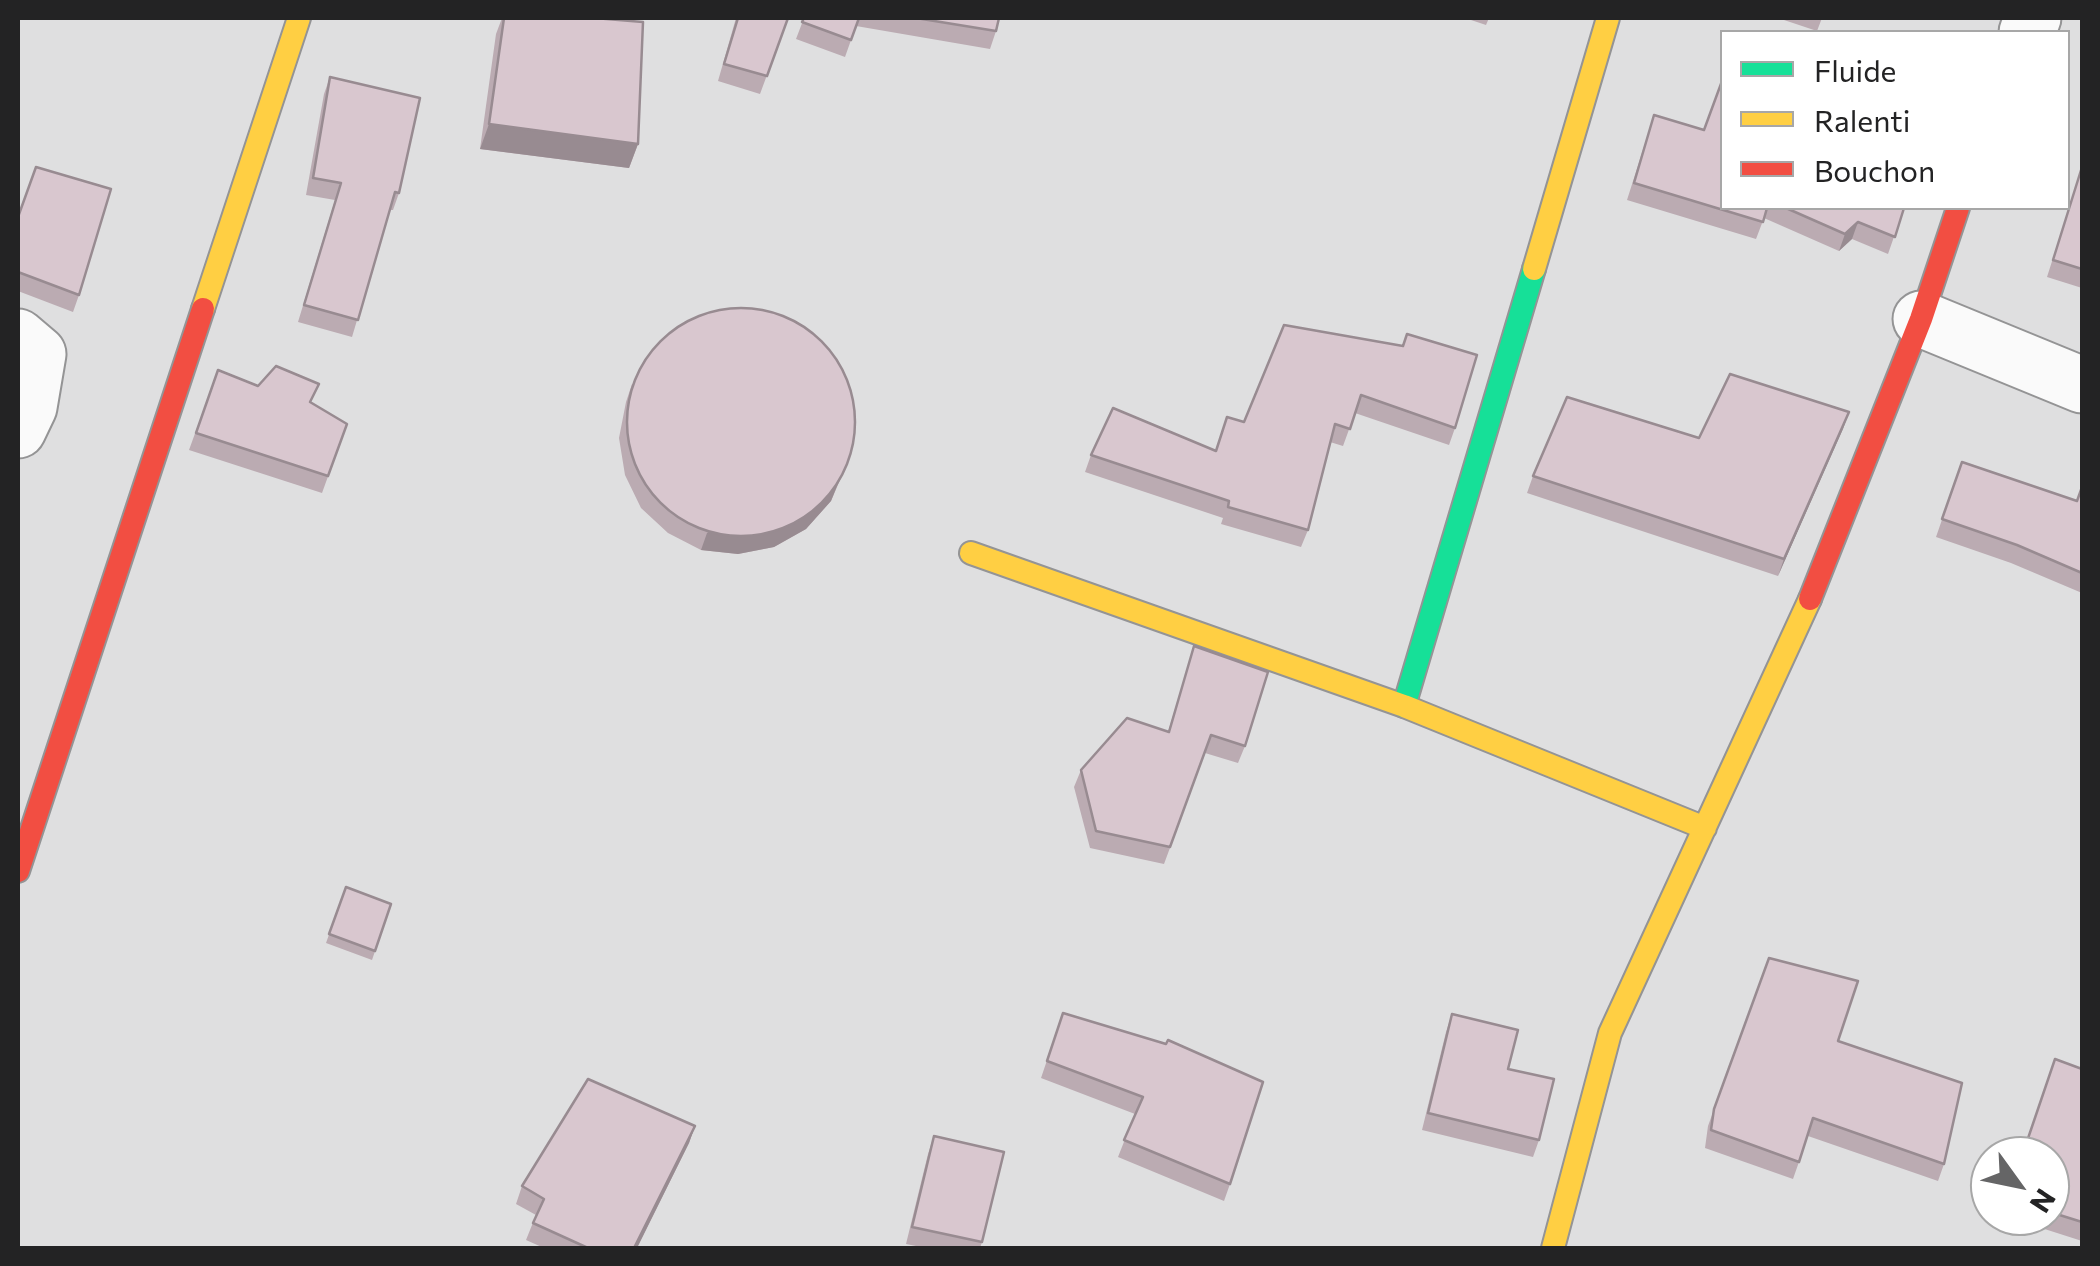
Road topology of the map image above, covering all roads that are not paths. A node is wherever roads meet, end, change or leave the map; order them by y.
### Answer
1 (299, 18) edge
2 (1608, 18) edge
3 (1957, 210) edge
4 (1921, 319) junction
5 (18, 336) edge
6 (2082, 386) edge
7 (18, 430) edge
8 (971, 553) dead end
9 (1404, 706) junction
10 (1705, 828) junction
11 (18, 872) edge
12 (1553, 1248) edge

1 - 11 street
2 - 9 street
3 - 4 street
4 - 6 street
4 - 10 street
5 - 7 street
8 - 9 street
9 - 10 street
10 - 12 street

